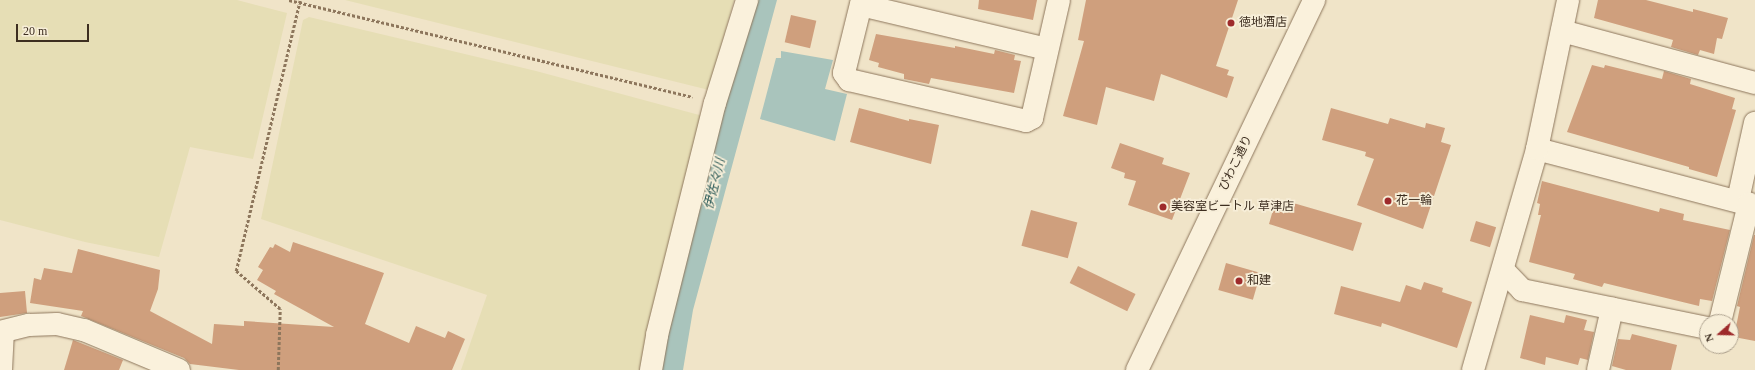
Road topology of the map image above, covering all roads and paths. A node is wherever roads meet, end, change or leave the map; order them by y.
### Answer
1 (289, 0) edge
2 (747, 0) edge
3 (1059, 0) edge
4 (1314, 0) edge
5 (1568, 0) edge
6 (300, 1) edge
7 (862, 3) edge
8 (1562, 31) junction
9 (1047, 49) junction
10 (1755, 83) edge
11 (715, 103) junction
12 (1755, 123) edge
13 (1537, 149) junction
14 (1747, 203) edge
15 (1503, 270) junction
16 (1612, 309) junction
17 (1722, 314) edge
18 (1699, 326) edge
19 (3, 331) edge
20 (5, 370) edge
21 (180, 370) edge
22 (278, 370) edge
23 (651, 370) edge
24 (1137, 370) edge
25 (1472, 370) edge
26 (1598, 370) edge

1 - 6 path
2 - 11 street
3 - 9 street
4 - 24 street, びわこ通り
5 - 8 street
6 - 11 path
6 - 22 path
7 - 9 street
7 - 9 street
8 - 10 street
8 - 13 street
11 - 23 street
12 - 14 street
13 - 14 street
13 - 15 street
14 - 17 street
15 - 16 street
15 - 25 street
16 - 18 street
16 - 26 street
19 - 20 lane
19 - 21 street

